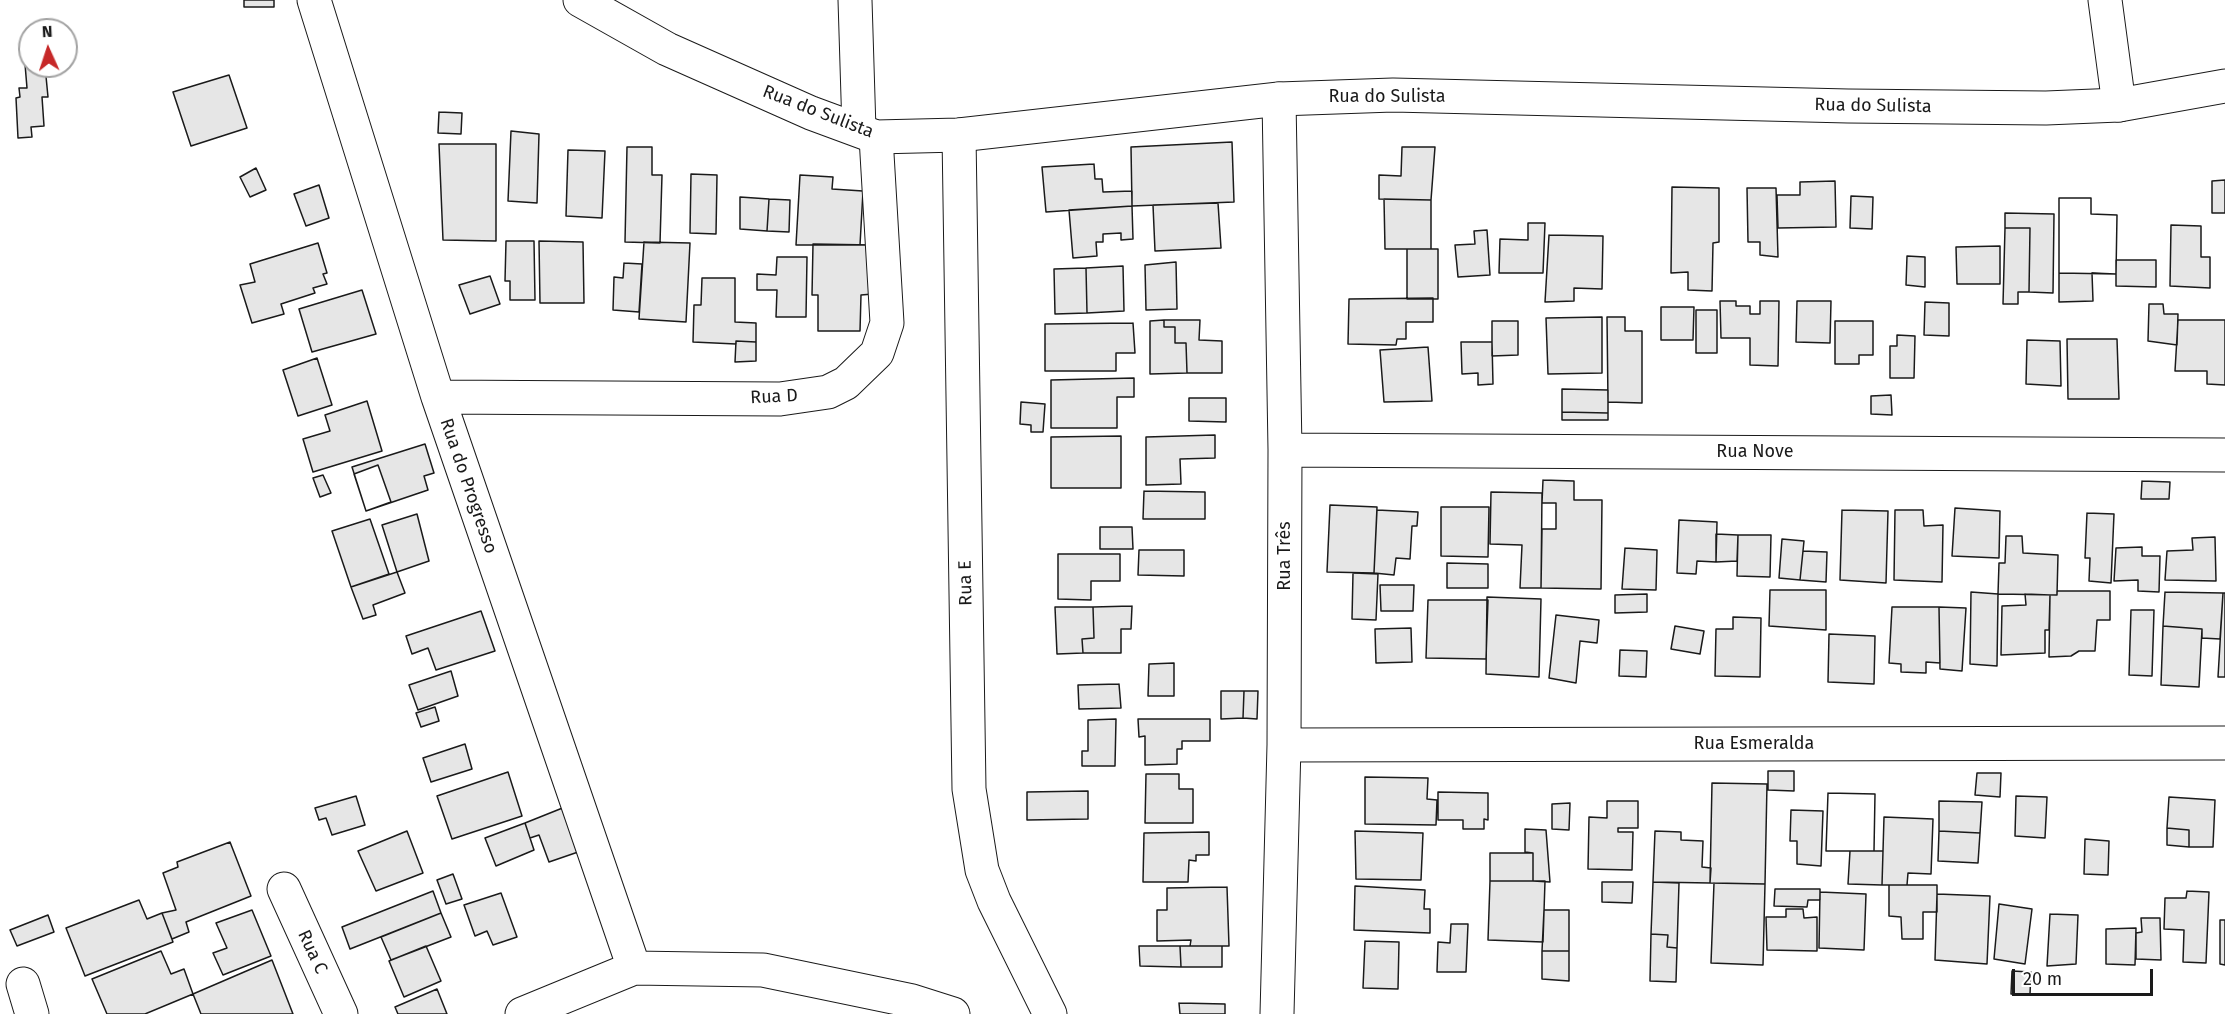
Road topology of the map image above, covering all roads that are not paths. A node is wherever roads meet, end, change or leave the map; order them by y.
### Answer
1 (314, 0) edge
2 (580, 0) edge
3 (855, 0) edge
4 (2106, 0) edge
5 (2225, 86) edge
6 (1279, 99) junction
7 (2119, 105) junction
8 (867, 134) junction
9 (959, 135) junction
10 (438, 397) junction
11 (1285, 450) junction
12 (2225, 455) edge
13 (2225, 743) edge
14 (1284, 745) junction
15 (284, 889) dead end
16 (634, 968) junction
17 (341, 1014) edge
18 (522, 1014) edge
19 (954, 1014) edge
20 (1050, 1014) edge
21 (1277, 1014) edge

1 - 10 street, Rua do Progresso
2 - 8 street, Rua do Sulista
3 - 8 street, Rua D
4 - 7 street
5 - 7 street, Rua do Sulista
6 - 7 street, Rua do Sulista
6 - 9 street, Rua do Sulista
6 - 11 street, Rua Três
8 - 9 street, Rua do Sulista
8 - 10 street, Rua D
9 - 20 street, Rua E
10 - 16 street, Rua do Progresso
11 - 12 street, Rua Nove
11 - 14 street, Rua Três
13 - 14 street, Rua Esmeralda
14 - 21 street, Rua Três
15 - 17 street, Rua C
16 - 18 street
16 - 19 street

